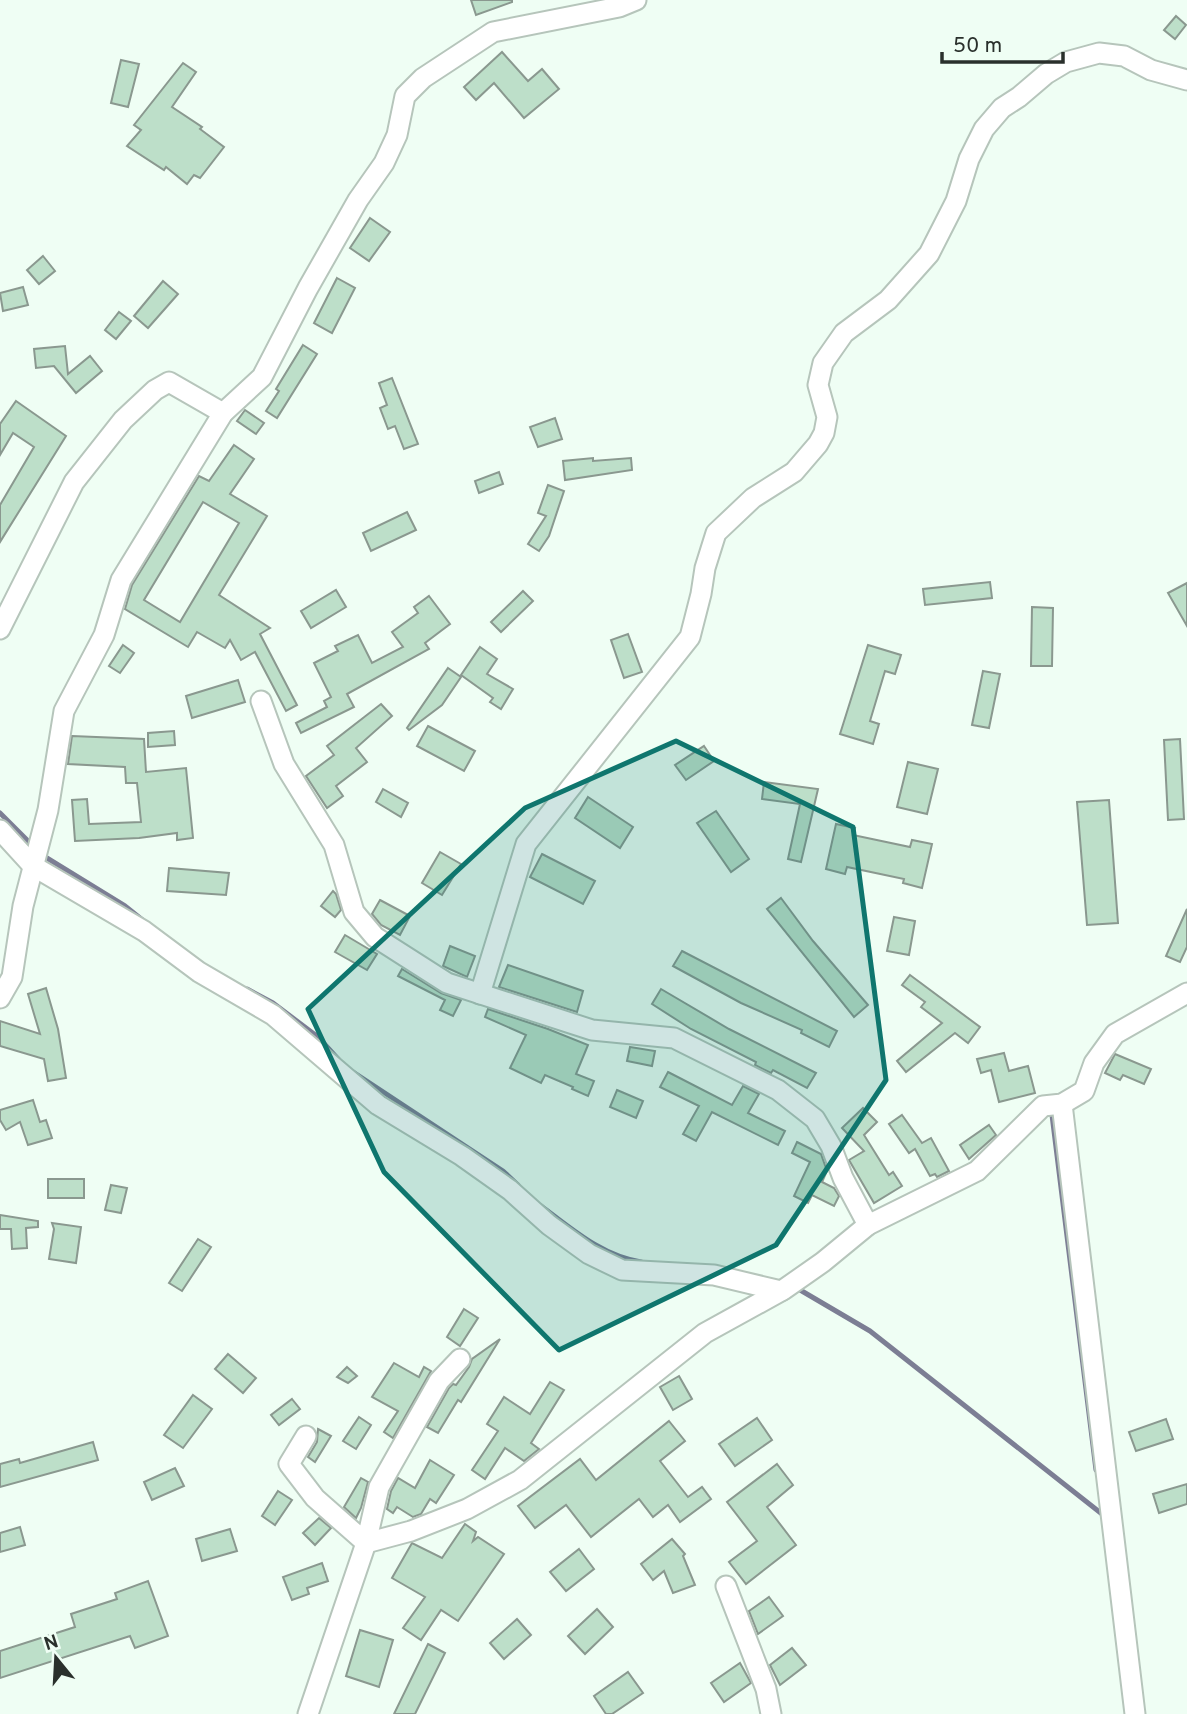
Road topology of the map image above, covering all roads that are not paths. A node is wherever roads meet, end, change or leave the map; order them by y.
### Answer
1 (636, 0) edge
2 (1187, 80) edge
3 (223, 413) junction
4 (0, 629) edge
5 (261, 701) dead end
6 (0, 830) edge
7 (33, 866) junction
8 (1187, 993) edge
9 (480, 994) junction
10 (0, 998) edge
11 (1062, 1104) junction
12 (868, 1225) junction
13 (782, 1291) junction
14 (460, 1359) dead end
15 (306, 1436) dead end
16 (366, 1544) junction
17 (726, 1586) dead end
18 (307, 1714) edge
19 (771, 1714) edge
20 (1135, 1714) edge

1 - 3 street
2 - 9 street
3 - 4 street
3 - 7 street
5 - 9 street
6 - 7 street
7 - 10 street
7 - 13 street
8 - 11 street
9 - 12 street
11 - 12 street
11 - 20 street
12 - 13 street
13 - 16 street
14 - 16 street
15 - 16 street
16 - 18 street
17 - 19 street

